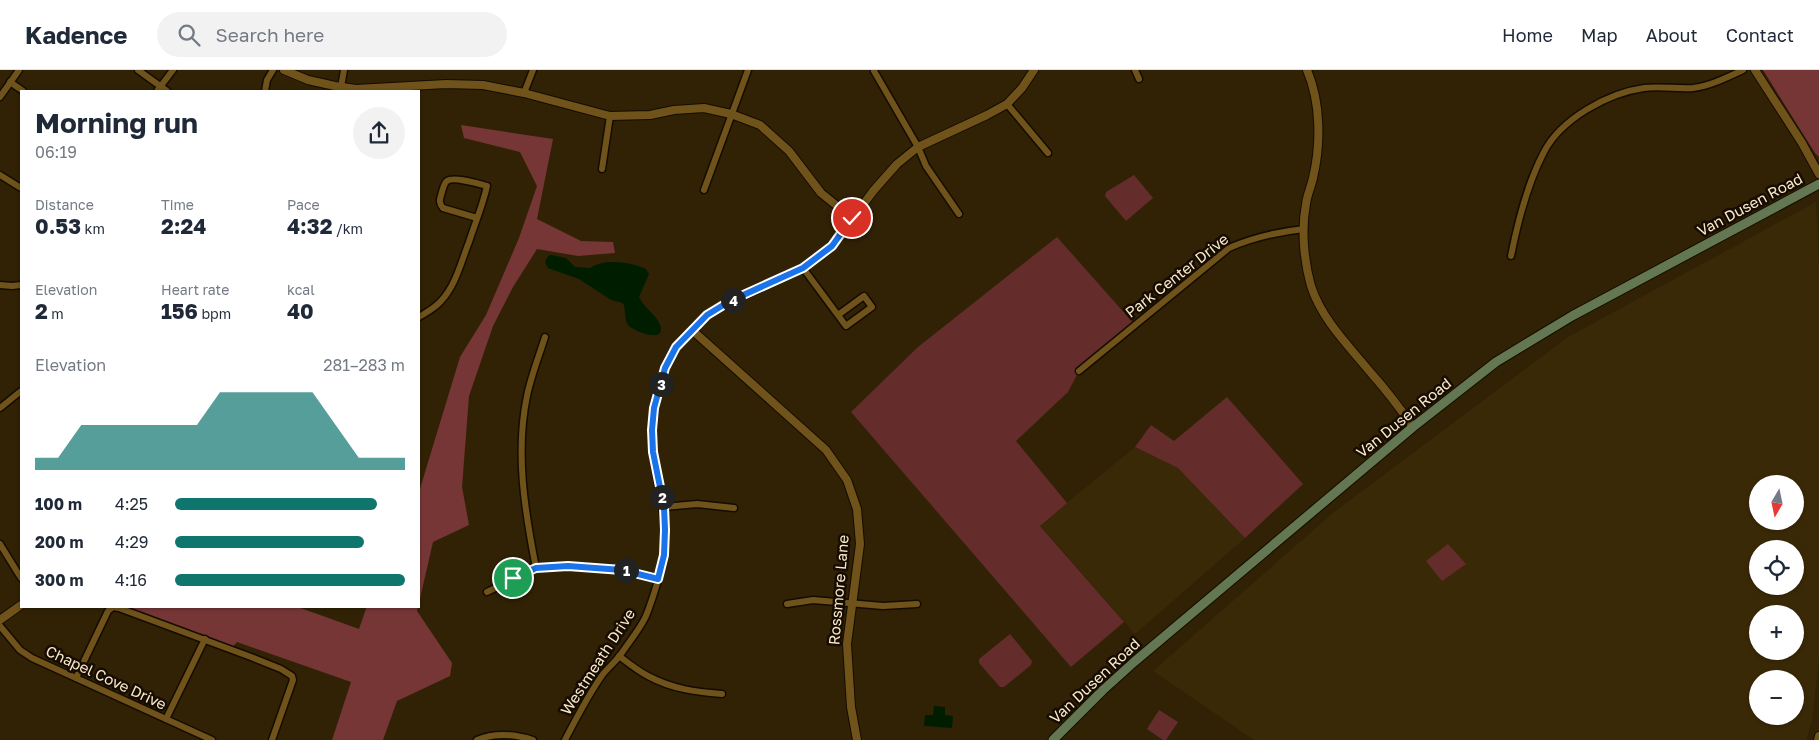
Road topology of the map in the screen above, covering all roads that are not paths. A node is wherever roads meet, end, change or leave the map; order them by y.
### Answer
1 (19, 70) edge
2 (138, 70) edge
3 (173, 70) edge
4 (273, 70) edge
5 (284, 70) edge
6 (344, 70) edge
7 (533, 70) edge
8 (748, 70) edge
9 (1034, 70) edge
10 (1135, 70) edge
11 (1308, 70) edge
12 (1743, 70) edge
13 (1754, 70) edge
14 (874, 71) edge
15 (1139, 79) dead end
16 (10, 82) junction
17 (159, 89) edge
18 (341, 89) edge
19 (22, 90) edge
20 (265, 90) edge
21 (524, 93) junction
22 (0, 97) edge
23 (1007, 104) junction
24 (731, 114) junction
25 (610, 116) junction
26 (918, 147) junction
27 (1048, 154) dead end
28 (602, 169) dead end
29 (1819, 174) edge
30 (0, 175) edge
31 (1819, 184) edge
32 (20, 187) edge
33 (704, 190) dead end
34 (959, 214) dead end
35 (477, 218) junction
36 (852, 218) junction
37 (1304, 229) junction
38 (1511, 256) dead end
39 (803, 268) junction
40 (0, 285) edge
41 (20, 285) edge
42 (838, 315) junction
43 (420, 316) edge
44 (692, 330) junction
45 (545, 337) dead end
46 (1079, 371) dead end
47 (20, 392) edge
48 (0, 408) edge
49 (1413, 427) junction
50 (664, 507) junction
51 (734, 508) dead end
52 (0, 546) edge
53 (536, 568) junction
54 (20, 576) edge
55 (658, 579) junction
56 (487, 592) dead end
57 (853, 603) junction
58 (787, 604) dead end
59 (917, 604) dead end
60 (20, 606) edge
61 (0, 620) edge
62 (0, 626) edge
63 (205, 639) junction
64 (619, 656) junction
65 (76, 678) junction
66 (722, 694) dead end
67 (166, 719) junction
68 (1819, 736) edge
69 (212, 740) edge
70 (272, 740) edge
71 (477, 740) edge
72 (533, 740) edge
73 (566, 740) edge
74 (857, 740) edge
75 (1053, 740) edge
76 (1818, 740) edge

1 - 16 street
2 - 17 street
3 - 17 street
4 - 20 street
5 - 18 street
6 - 18 street
7 - 21 street
8 - 24 street
9 - 23 street, Westmeath Drive
10 - 15 street
11 - 37 street
12 - 38 street
13 - 29 street
14 - 26 street
16 - 19 street
16 - 22 street
18 - 21 street
21 - 25 street
23 - 26 street, Westmeath Drive
23 - 27 street
24 - 25 street
24 - 33 street
24 - 36 street
25 - 28 street
26 - 34 street
26 - 36 street, Westmeath Drive
30 - 32 street
31 - 49 main road, Van Dusen Road
35 - 35 street
35 - 43 street
36 - 39 street, Westmeath Drive
37 - 46 street, Park Center Drive
37 - 49 street
39 - 42 street
39 - 44 street, Westmeath Drive
40 - 41 street
42 - 42 street
44 - 50 street, Westmeath Drive
44 - 57 street, Rossmore Lane
45 - 53 street
47 - 48 street
49 - 75 main road, Van Dusen Road
50 - 51 street
50 - 55 street, Westmeath Drive
52 - 54 street
53 - 55 street
53 - 56 street
55 - 64 street, Westmeath Drive
57 - 58 street
57 - 59 street
57 - 74 street, Rossmore Lane
60 - 61 street
62 - 65 street, Chapel Cove Drive
63 - 65 street
63 - 67 street
63 - 70 street
64 - 66 street
64 - 73 street, Westmeath Drive
65 - 67 street, Chapel Cove Drive
67 - 69 street, Chapel Cove Drive
68 - 76 street
71 - 72 street

